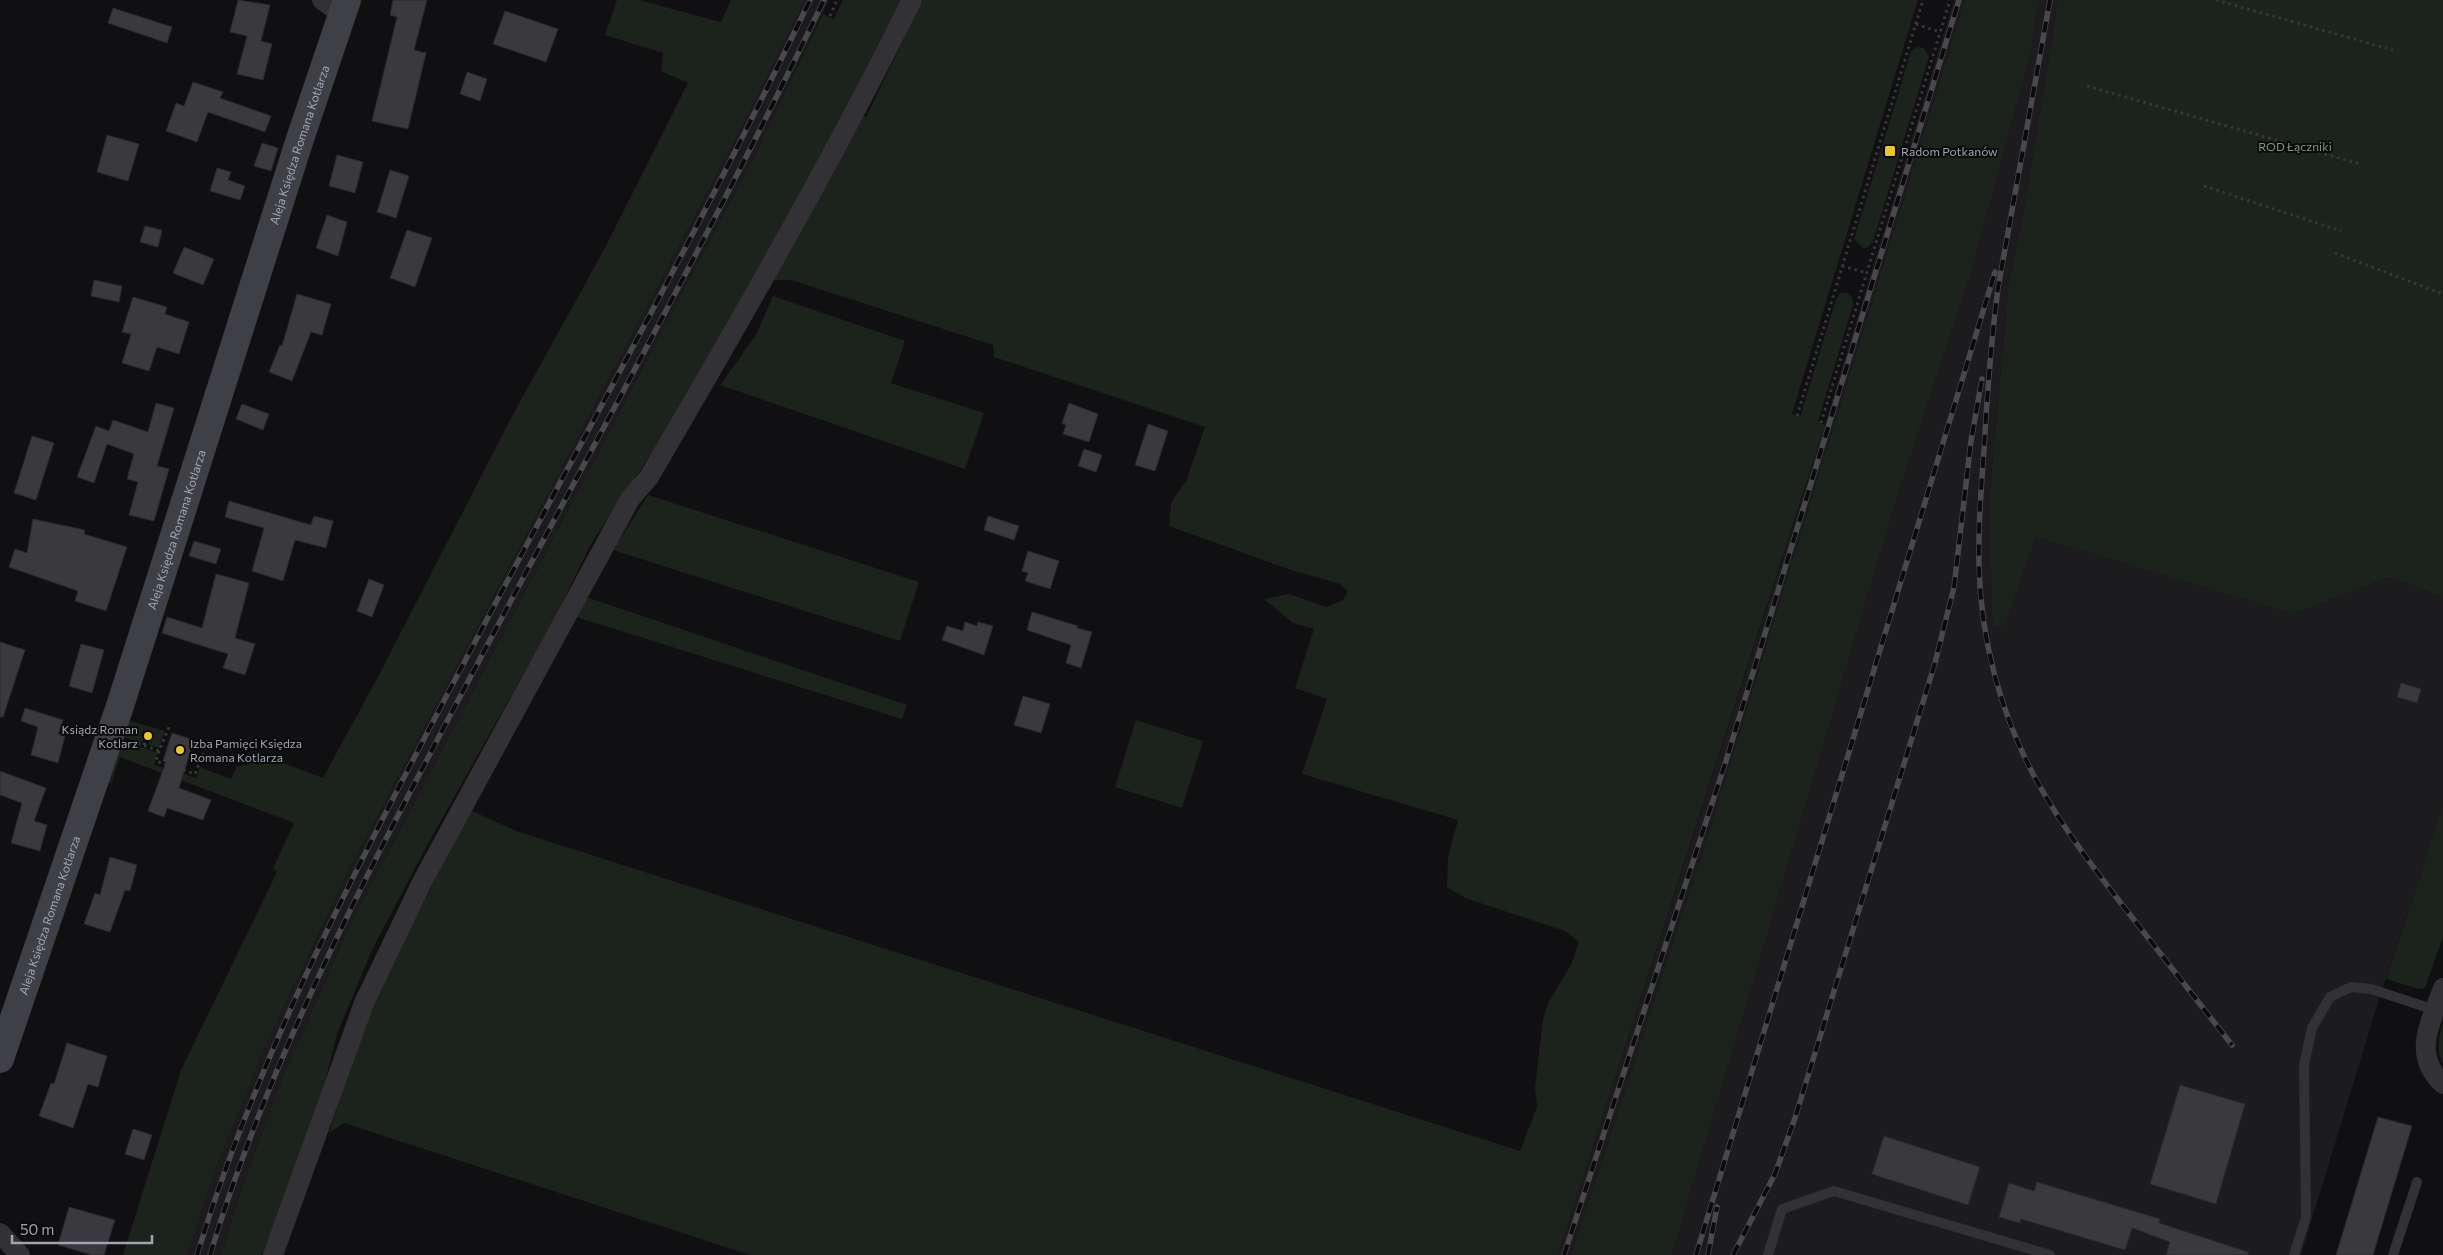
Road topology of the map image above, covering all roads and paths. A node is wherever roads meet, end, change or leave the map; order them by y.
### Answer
1 (837, 0) edge
2 (912, 0) edge
3 (1923, 0) edge
4 (1950, 0) edge
5 (2216, 0) edge
6 (337, 5) edge
7 (830, 16) dead end
8 (1916, 24) junction
9 (1940, 32) junction
10 (2393, 50) dead end
11 (2087, 86) dead end
12 (2360, 164) dead end
13 (2204, 186) dead end
14 (2341, 231) dead end
15 (2335, 253) dead end
16 (1842, 266) junction
17 (1867, 273) junction
18 (2443, 294) edge
19 (1797, 416) dead end
20 (1821, 423) dead end
21 (169, 727) dead end
22 (147, 737) dead end
23 (128, 740) dead end
24 (208, 741) dead end
25 (144, 746) junction
26 (159, 751) junction
27 (194, 755) dead end
28 (202, 758) junction
29 (2443, 988) edge
30 (2435, 1010) junction
31 (0, 1059) edge
32 (2443, 1084) edge
33 (2417, 1182) dead end
34 (0, 1233) edge
35 (20, 1255) edge
36 (273, 1255) edge
37 (1768, 1255) edge
38 (2050, 1255) edge
39 (2294, 1255) edge
40 (2393, 1255) edge

1 - 7 path
2 - 36 street
3 - 8 path
4 - 9 path
5 - 10 path
6 - 31 street, Aleja Księdza Romana Kotlarza
8 - 9 path
8 - 16 path
9 - 17 path
11 - 12 path
13 - 14 path
15 - 18 path
16 - 17 path
16 - 19 path
17 - 20 path
21 - 26 path
22 - 25 path
23 - 25 path
24 - 28 path
25 - 26 path
26 - 28 path
27 - 28 path
29 - 30 street
30 - 32 street
30 - 39 lane
33 - 40 lane
34 - 35 street
37 - 38 lane

